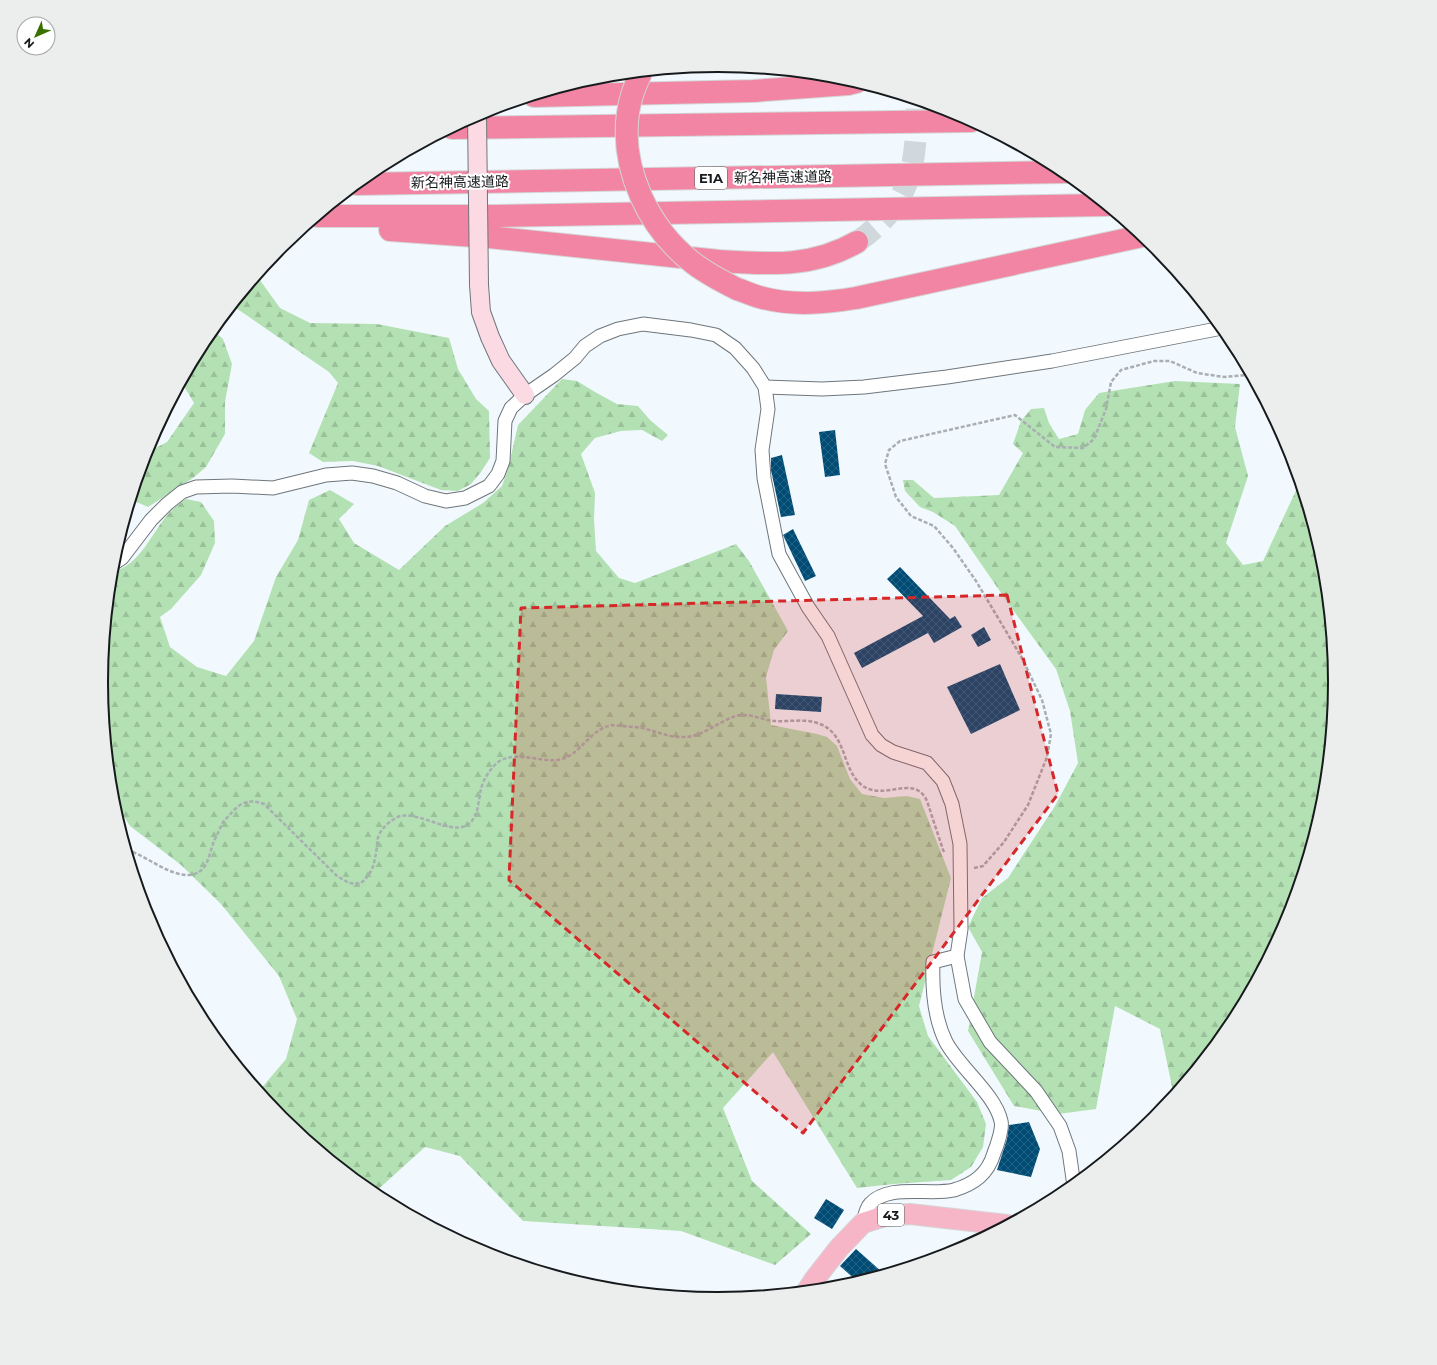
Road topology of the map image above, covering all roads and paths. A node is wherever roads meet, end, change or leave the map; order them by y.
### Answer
1 (639, 77) edge
2 (840, 84) edge
3 (551, 96) edge
4 (959, 121) edge
5 (477, 122) edge
6 (464, 128) edge
7 (1053, 172) edge
8 (367, 184) edge
9 (1099, 205) edge
10 (326, 216) edge
11 (321, 220) edge
12 (1135, 237) edge
13 (857, 242) tunnel mouth
14 (1216, 329) edge
15 (1246, 375) edge
16 (765, 387) junction
17 (525, 395) junction
18 (121, 559) edge
19 (132, 852) edge
20 (961, 871) junction
21 (957, 956) junction
22 (1073, 1179) edge
23 (863, 1223) junction
24 (1000, 1224) edge
25 (815, 1285) edge

1 - 12 highway, bridge
2 - 3 highway
4 - 6 highway
5 - 17 street, bridge
7 - 8 highway, 新名神高速道路 / E1A
9 - 10 highway
11 - 13 highway
14 - 16 street
15 - 20 path
16 - 17 street
16 - 20 street
17 - 18 street
19 - 20 path
20 - 21 street
21 - 22 street
21 - 23 street
23 - 24 main road, 43
23 - 25 main road, 43

